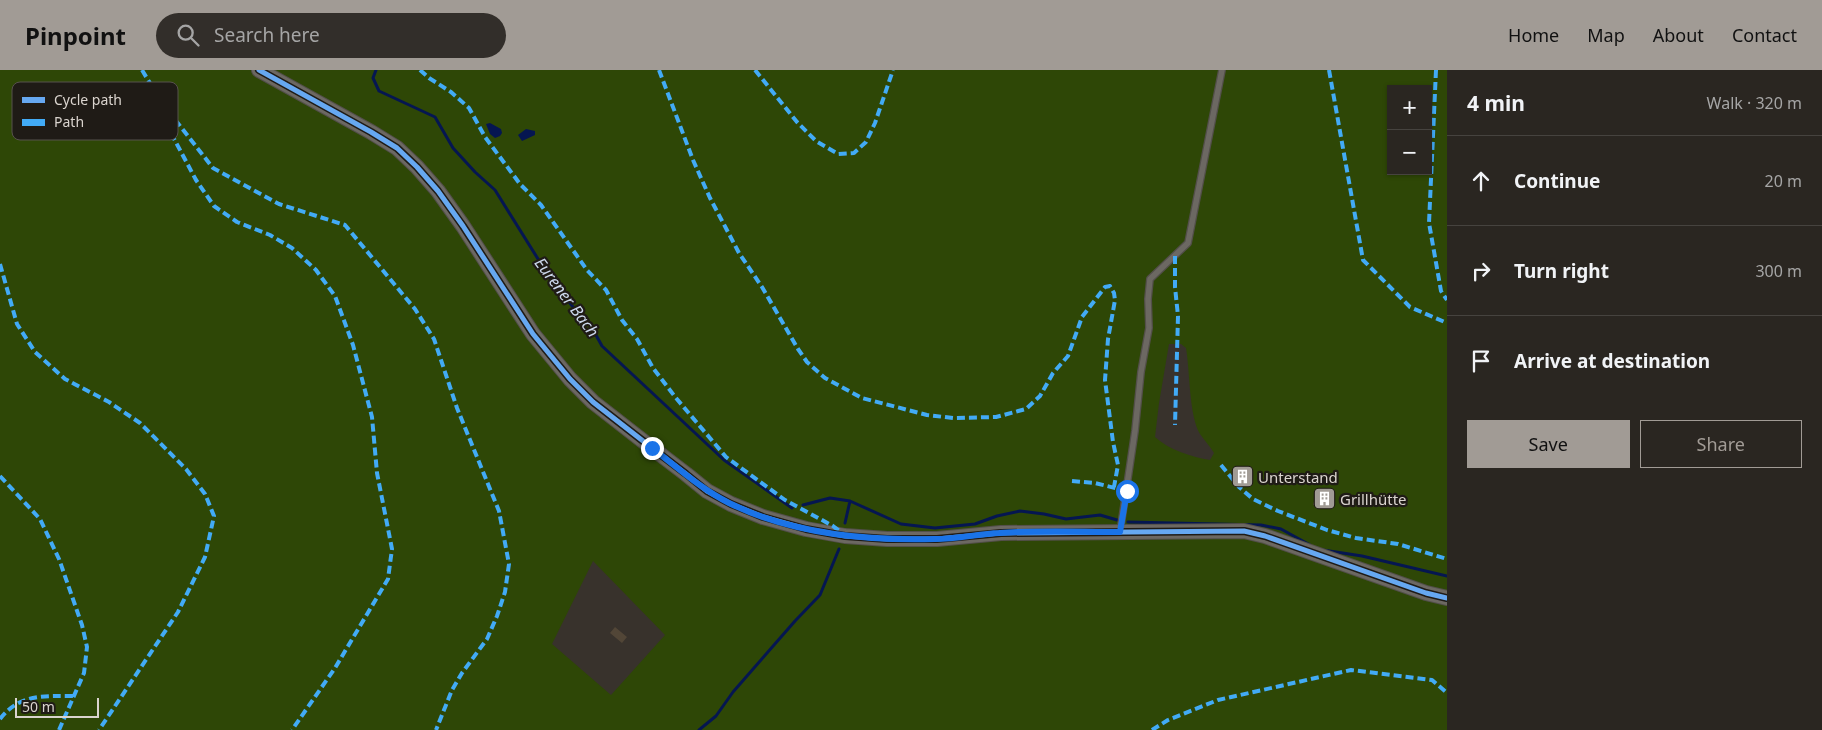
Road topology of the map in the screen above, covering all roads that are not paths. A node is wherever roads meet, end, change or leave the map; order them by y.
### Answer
1 (259, 70) edge
2 (1222, 70) edge
3 (1120, 532) junction
4 (1447, 598) edge

1 - 3 street
2 - 3 lane
3 - 4 street

